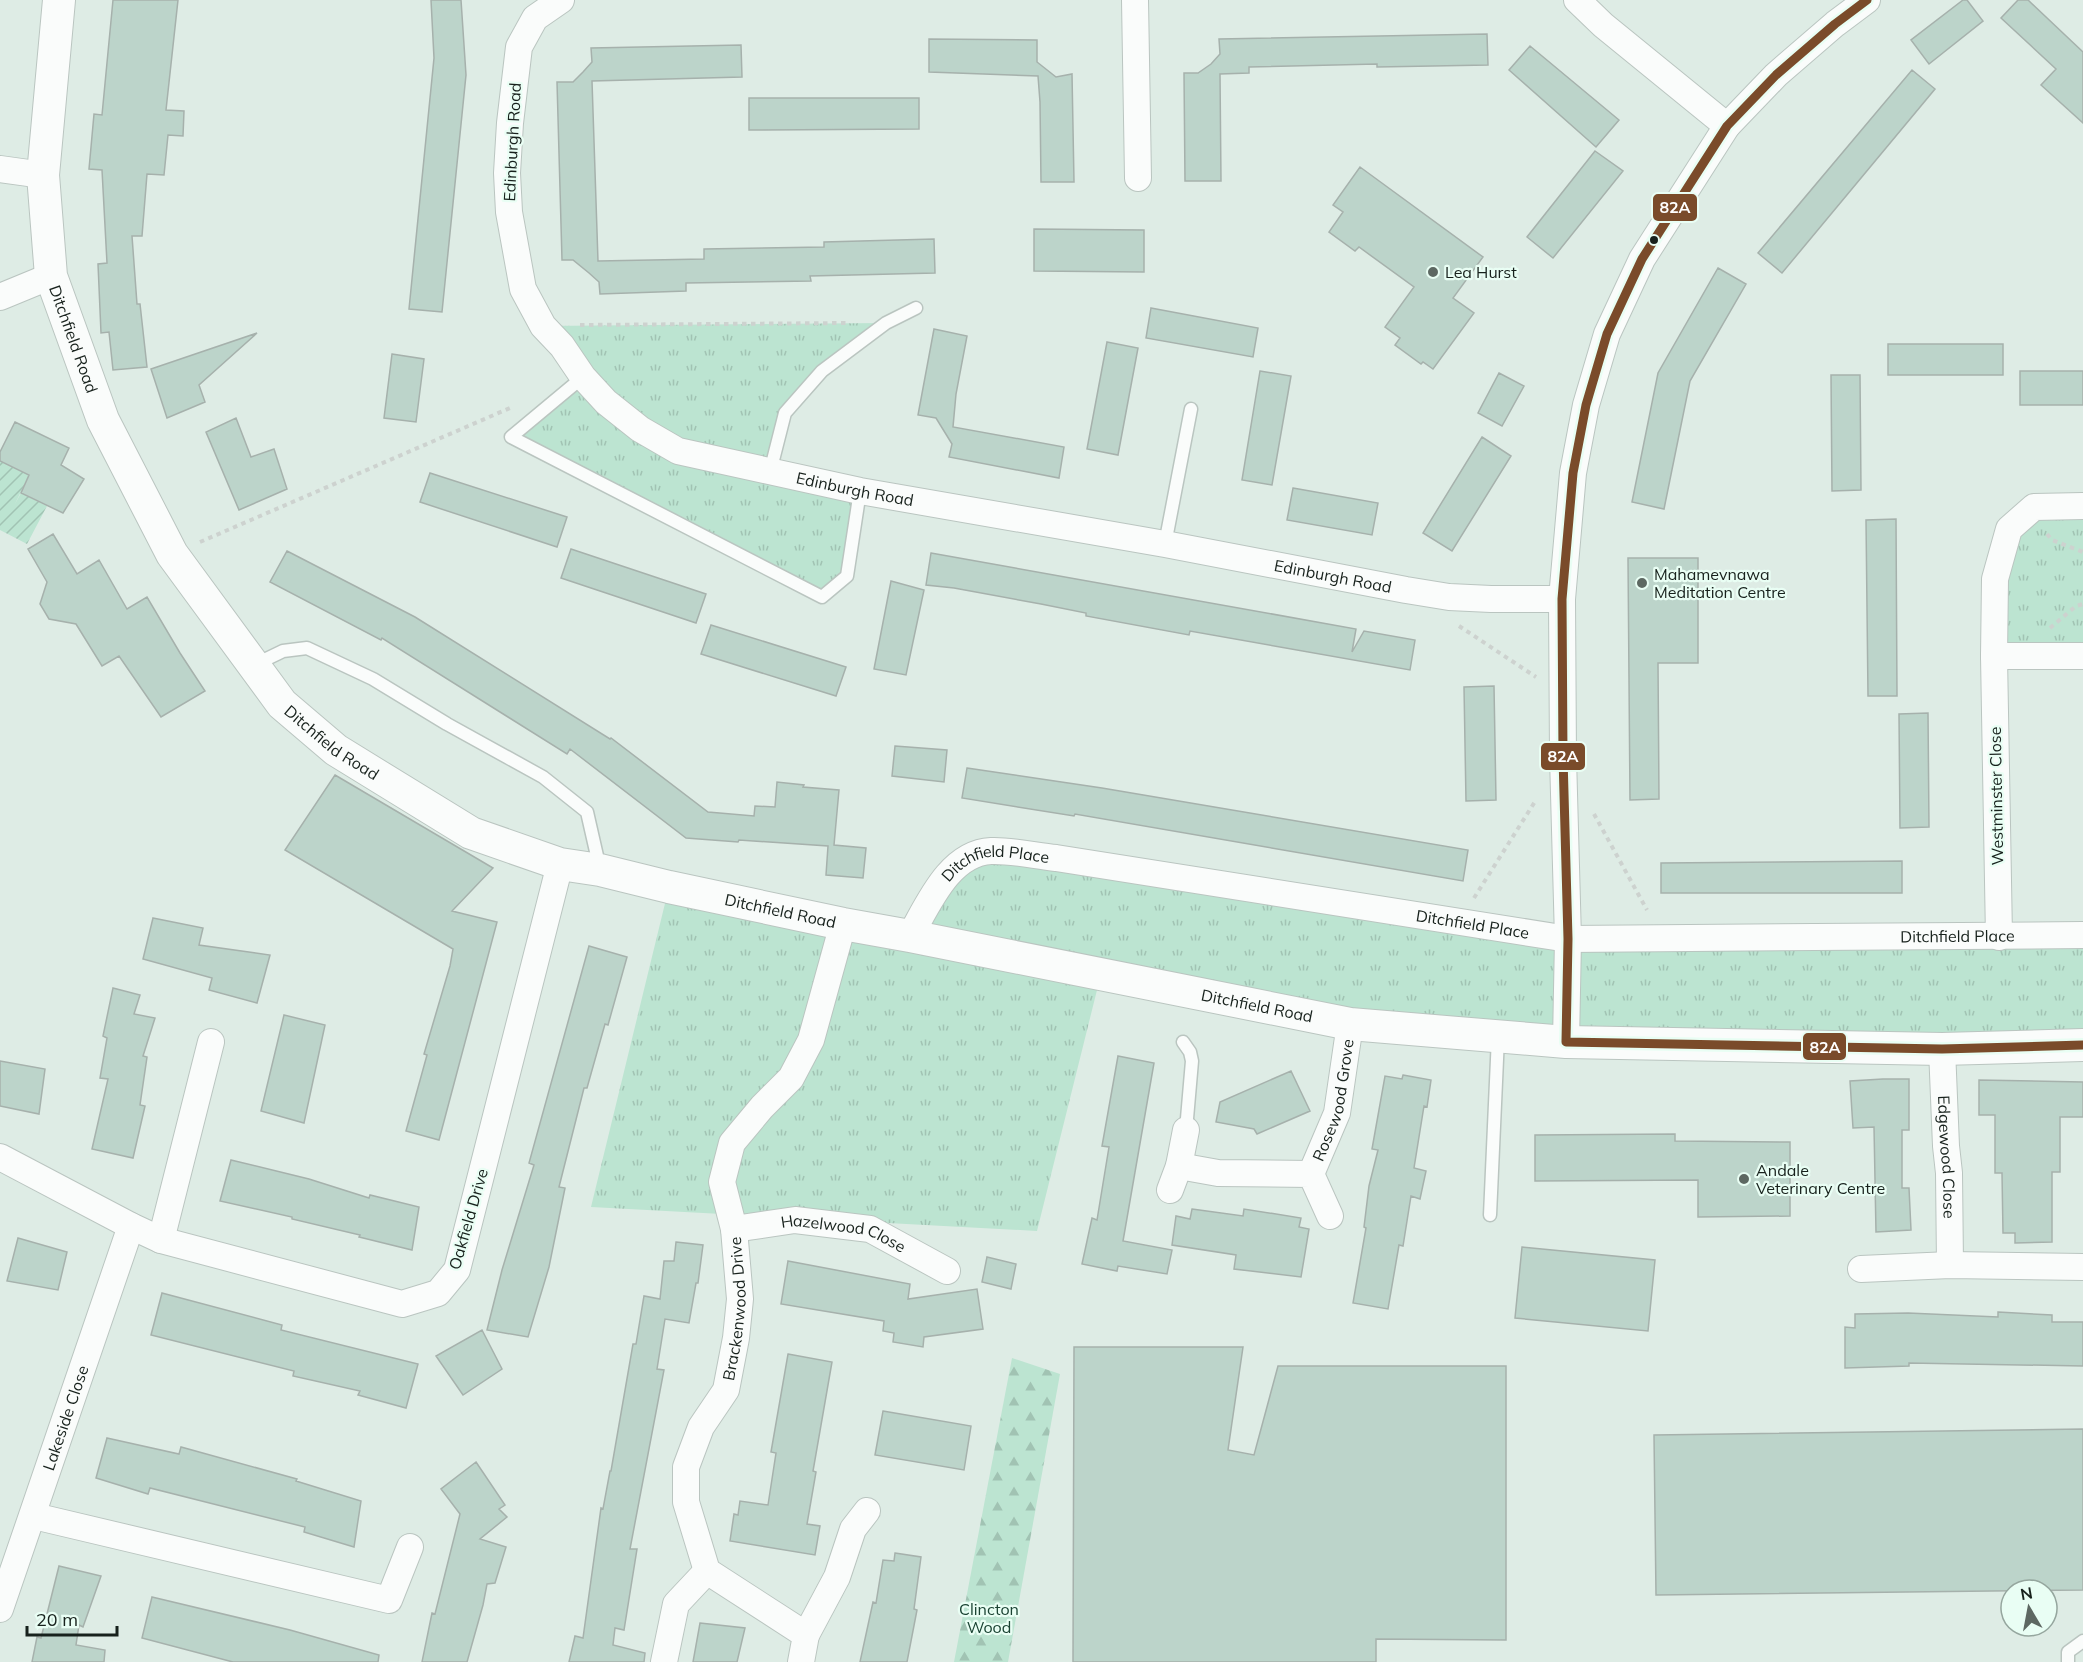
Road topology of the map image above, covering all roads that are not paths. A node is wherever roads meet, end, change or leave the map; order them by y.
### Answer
1 (59, 0) edge
2 (561, 0) edge
3 (1135, 0) edge
4 (1577, 0) edge
5 (1867, 0) edge
6 (1727, 126) junction
7 (0, 169) edge
8 (43, 175) junction
9 (1138, 178) dead end
10 (51, 276) junction
11 (0, 297) edge
12 (916, 308) dead end
13 (583, 376) junction
14 (1191, 409) dead end
15 (770, 472) junction
16 (860, 491) junction
17 (2083, 506) edge
18 (1164, 544) junction
19 (1562, 599) junction
20 (1994, 656) junction
21 (2083, 656) edge
22 (254, 665) junction
23 (560, 864) junction
24 (600, 870) junction
25 (843, 924) junction
26 (2083, 935) edge
27 (910, 936) junction
28 (1999, 937) junction
29 (1568, 939) junction
30 (1350, 1024) junction
31 (1498, 1036) junction
32 (211, 1042) dead end
33 (1182, 1042) dead end
34 (1566, 1042) junction
35 (2083, 1045) edge
36 (1942, 1048) junction
37 (1186, 1130) joint
38 (0, 1157) edge
39 (1179, 1166) junction
40 (1311, 1174) junction
41 (1170, 1190) dead end
42 (1490, 1215) dead end
43 (1330, 1216) dead end
44 (131, 1227) junction
45 (734, 1229) junction
46 (161, 1240) junction
47 (1950, 1265) junction
48 (2083, 1268) edge
49 (1861, 1269) dead end
50 (947, 1271) dead end
51 (867, 1511) dead end
52 (34, 1516) junction
53 (410, 1546) dead end
54 (707, 1571) junction
55 (1, 1602) edge
56 (806, 1635) junction
57 (2083, 1641) edge
58 (664, 1662) edge
59 (801, 1662) edge
60 (2068, 1662) edge

1 - 8 street, Ditchfield Road
2 - 13 street, Edinburgh Road
3 - 9 street
4 - 6 street
5 - 6 street
6 - 19 street
7 - 8 street
8 - 10 street, Ditchfield Road
10 - 11 street
10 - 22 street, Ditchfield Road
12 - 15 lane
13 - 15 street, Edinburgh Road
13 - 16 lane
14 - 18 lane
15 - 16 street, Edinburgh Road
16 - 18 street, Edinburgh Road
17 - 20 street, Westminster Close
18 - 19 street, Edinburgh Road
19 - 29 street
20 - 21 street
20 - 28 street, Westminster Close
22 - 23 street, Ditchfield Road
22 - 24 lane
23 - 24 street, Ditchfield Road
23 - 46 street, Oakfield Drive
24 - 25 street, Ditchfield Road
25 - 27 street, Ditchfield Road
25 - 45 street, Brackenwood Drive
26 - 28 street, Ditchfield Place
27 - 29 street, Ditchfield Place
27 - 30 street, Ditchfield Road
28 - 29 street, Ditchfield Place
29 - 34 street
30 - 31 street, Ditchfield Road
30 - 40 street, Rosewood Grove
31 - 34 street, Ditchfield Road
31 - 42 lane
32 - 46 street
33 - 37 lane
34 - 36 street, Ditchfield Road
35 - 36 street, Ditchfield Road
36 - 47 street, Edgewood Close
37 - 39 street
38 - 44 street, Oakfield Drive
39 - 40 street, Rosewood Grove
39 - 41 street
40 - 43 street, Rosewood Grove
44 - 46 street, Oakfield Drive
44 - 52 street, Lakeside Close
45 - 50 street, Hazelwood Close
45 - 54 street, Brackenwood Drive
47 - 48 street
47 - 49 street
51 - 56 street
52 - 53 street
52 - 55 street, Lakeside Close
54 - 56 street
54 - 58 street
56 - 59 street
57 - 60 lane

